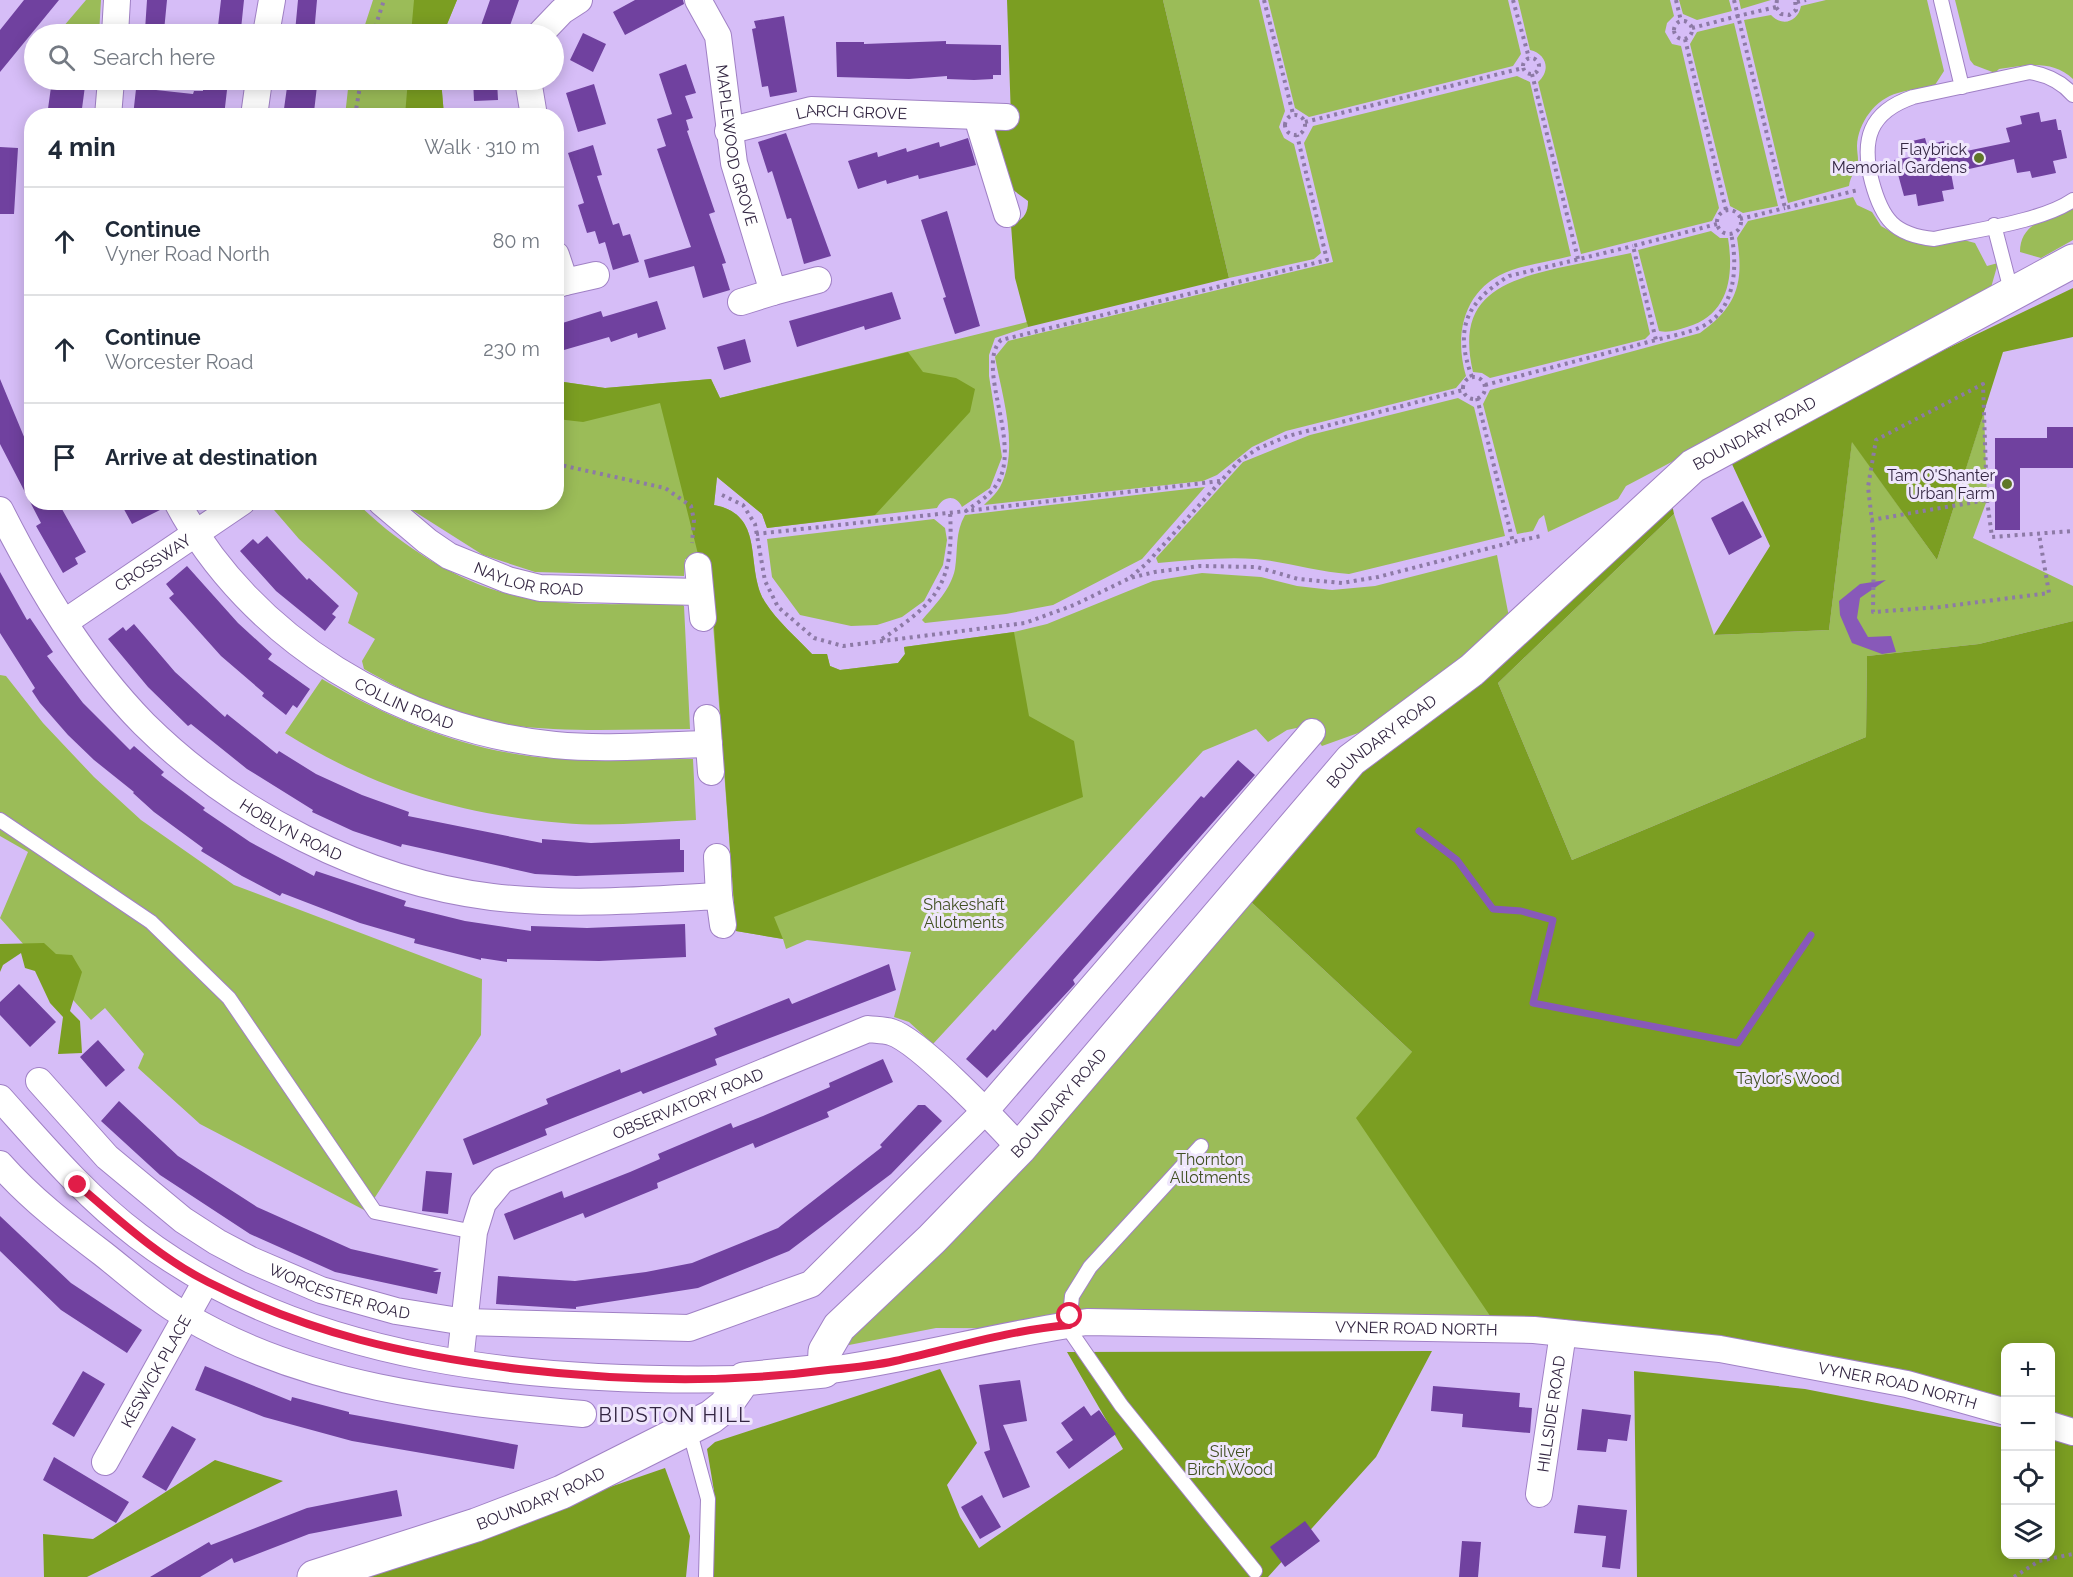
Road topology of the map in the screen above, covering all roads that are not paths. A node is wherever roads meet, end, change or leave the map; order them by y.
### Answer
1 (117, 0) edge
2 (272, 0) edge
3 (579, 0) edge
4 (698, 0) edge
5 (1941, 0) edge
6 (116, 24) edge
7 (268, 24) edge
8 (550, 24) edge
9 (1962, 87) junction
10 (110, 90) edge
11 (258, 90) edge
12 (530, 90) edge
13 (2073, 95) edge
14 (109, 108) edge
15 (255, 108) edge
16 (533, 108) edge
17 (977, 117) junction
18 (1006, 117) dead end
19 (728, 131) junction
20 (2073, 200) edge
21 (1007, 214) dead end
22 (1994, 225) junction
23 (2073, 261) edge
24 (596, 275) dead end
25 (818, 280) dead end
26 (564, 283) edge
27 (774, 292) junction
28 (2016, 292) junction
29 (741, 302) dead end
30 (0, 510) edge
31 (181, 510) edge
32 (230, 510) edge
33 (390, 510) edge
34 (194, 535) junction
35 (698, 566) road end
36 (699, 592) junction
37 (703, 618) dead end
38 (65, 622) junction
39 (707, 717) dead end
40 (1312, 732) dead end
41 (709, 744) junction
42 (711, 772) dead end
43 (0, 819) edge
44 (717, 857) dead end
45 (719, 896) junction
46 (723, 926) dead end
47 (39, 1081) dead end
48 (0, 1098) edge
49 (986, 1110) junction
50 (1202, 1146) dead end
51 (1020, 1148) junction
52 (0, 1164) edge
53 (474, 1232) junction
54 (207, 1281) junction
55 (185, 1316) junction
56 (465, 1322) junction
57 (1067, 1325) junction
58 (1563, 1333) junction
59 (460, 1362) junction
60 (824, 1371) junction
61 (744, 1379) junction
62 (2001, 1411) edge
63 (583, 1414) dead end
64 (2055, 1427) edge
65 (689, 1428) junction
66 (2073, 1432) edge
67 (105, 1462) dead end
68 (1539, 1494) dead end
69 (1254, 1570) dead end
70 (314, 1577) edge
71 (706, 1577) edge

1 - 6 street
2 - 7 street
3 - 8 street
4 - 19 street, MAPLEWOOD GROVE
5 - 9 lane
9 - 13 lane
9 - 22 lane
10 - 14 street
11 - 15 street
12 - 16 street
17 - 18 street, LARCH GROVE
17 - 19 street, LARCH GROVE
17 - 21 street
19 - 27 street, MAPLEWOOD GROVE
20 - 22 lane
22 - 28 lane
23 - 28 main road, BOUNDARY ROAD
24 - 26 street
25 - 27 street
27 - 29 street
28 - 51 main road, BOUNDARY ROAD
30 - 38 street, HOBLYN ROAD
31 - 34 street, COLLIN ROAD
32 - 34 street, CROSSWAY
33 - 36 street, NAYLOR ROAD
34 - 38 street, CROSSWAY
34 - 41 street, COLLIN ROAD
35 - 36 street
36 - 37 street
38 - 45 street, HOBLYN ROAD
39 - 41 street
40 - 49 street
41 - 42 street
43 - 53 lane
44 - 45 street
45 - 46 street
47 - 56 street, WORCESTER ROAD
48 - 54 street
49 - 51 street, OBSERVATORY ROAD
49 - 53 street, OBSERVATORY ROAD
49 - 56 street, WORCESTER ROAD
50 - 57 lane
51 - 60 main road, BOUNDARY ROAD
52 - 55 street
53 - 56 street, OBSERVATORY ROAD
54 - 55 street, KESWICK PLACE
54 - 59 street
55 - 63 street
55 - 67 street, KESWICK PLACE
56 - 59 street, OBSERVATORY ROAD
57 - 58 street, VYNER ROAD NORTH
57 - 60 street, VYNER ROAD NORTH
57 - 69 lane
58 - 62 street, VYNER ROAD NORTH
58 - 68 street, HILLSIDE ROAD
59 - 61 street
60 - 61 main road
61 - 65 main road, BOUNDARY ROAD
64 - 66 street
65 - 70 main road, BOUNDARY ROAD
65 - 71 lane

